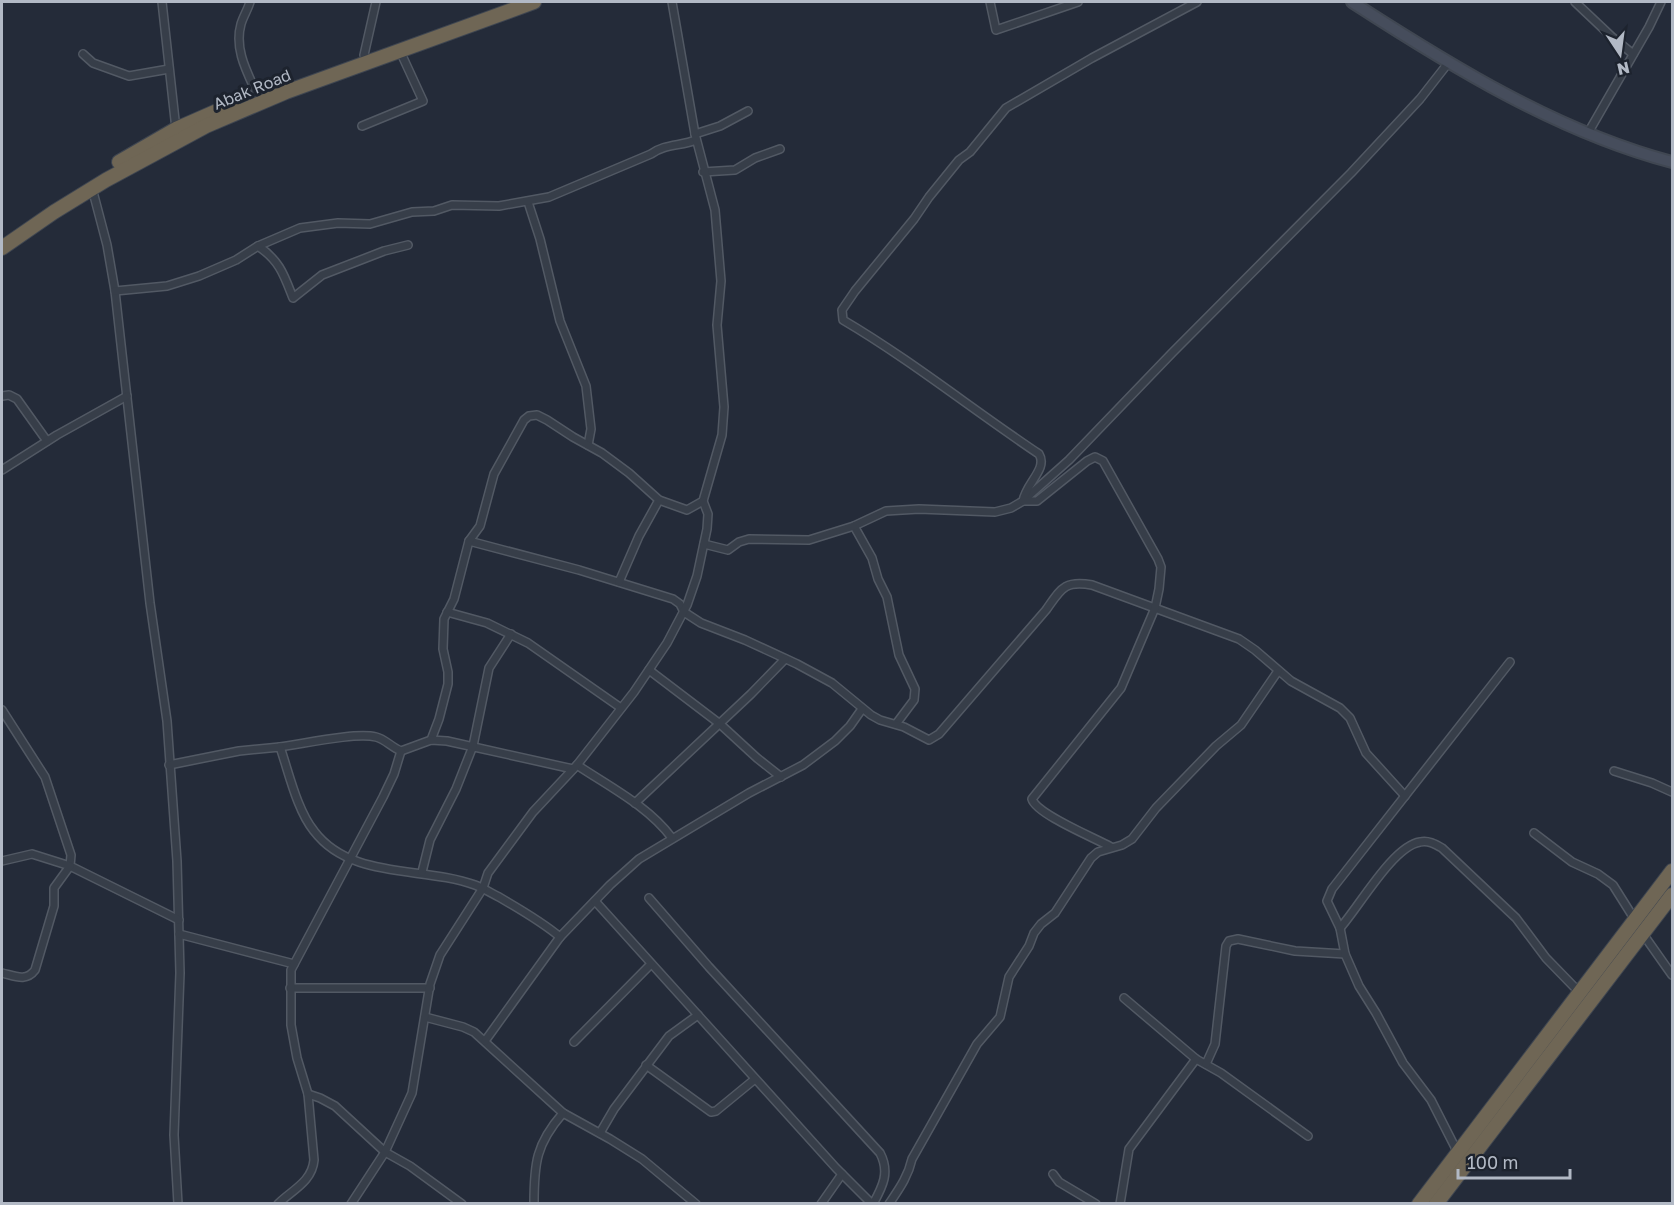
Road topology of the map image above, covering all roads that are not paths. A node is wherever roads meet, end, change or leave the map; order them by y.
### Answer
1 (162, 2) edge
2 (250, 2) edge
3 (376, 2) edge
4 (507, 2) edge
5 (534, 2) edge
6 (672, 2) edge
7 (990, 2) edge
8 (1078, 2) edge
9 (1197, 2) edge
10 (1352, 2) edge
11 (1575, 2) edge
12 (1661, 2) edge
13 (398, 47) junction
14 (83, 54) dead end
15 (1634, 54) junction
16 (364, 55) junction
17 (1449, 62) junction
18 (169, 69) junction
19 (257, 94) junction
20 (748, 111) dead end
21 (362, 126) dead end
22 (176, 129) junction
23 (1588, 133) junction
24 (695, 137) junction
25 (780, 149) dead end
26 (1672, 162) edge
27 (703, 172) junction
28 (92, 188) junction
29 (528, 202) junction
30 (2, 237) edge
31 (408, 245) dead end
32 (258, 246) junction
33 (2, 248) edge
34 (115, 291) junction
35 (2, 396) edge
36 (126, 396) junction
37 (47, 441) junction
38 (588, 445) junction
39 (2, 470) edge
40 (659, 500) junction
41 (703, 501) junction
42 (1023, 501) junction
43 (854, 526) junction
44 (469, 541) junction
45 (704, 543) junction
46 (619, 582) junction
47 (1155, 608) junction
48 (447, 612) junction
49 (684, 612) junction
50 (511, 634) junction
51 (785, 659) junction
52 (1510, 662) dead end
53 (649, 670) junction
54 (1278, 671) junction
55 (621, 708) junction
56 (2, 710) edge
57 (862, 710) junction
58 (720, 724) junction
59 (896, 724) junction
60 (431, 740) junction
61 (473, 746) junction
62 (280, 747) junction
63 (401, 751) junction
64 (169, 765) junction
65 (575, 767) junction
66 (1614, 771) dead end
67 (781, 777) junction
68 (1672, 792) edge
69 (1405, 796) junction
70 (635, 803) junction
71 (1534, 833) dead end
72 (672, 838) junction
73 (1111, 847) junction
74 (349, 857) junction
75 (2, 861) edge
76 (70, 866) junction
77 (1672, 871) edge
78 (422, 872) junction
79 (483, 888) junction
80 (1672, 895) edge
81 (649, 898) dead end
82 (595, 901) junction
83 (179, 920) junction
84 (1635, 920) junction
85 (1340, 928) junction
86 (179, 934) junction
87 (1642, 934) junction
88 (560, 937) junction
89 (1345, 954) junction
90 (294, 964) junction
91 (651, 964) junction
92 (2, 973) edge
93 (1672, 975) edge
94 (290, 988) junction
95 (430, 988) junction
96 (1580, 993) junction
97 (1124, 998) dead end
98 (698, 1015) junction
99 (425, 1017) junction
100 (485, 1041) junction
101 (574, 1042) dead end
102 (1196, 1059) junction
103 (1206, 1064) junction
104 (646, 1065) junction
105 (755, 1079) junction
106 (308, 1094) junction
107 (563, 1113) junction
108 (600, 1133) junction
109 (1308, 1136) dead end
110 (385, 1152) junction
111 (1458, 1153) junction
112 (842, 1174) junction
113 (1053, 1174) dead end
114 (178, 1203) edge
115 (278, 1203) edge
116 (352, 1203) edge
117 (462, 1203) edge
118 (534, 1203) edge
119 (696, 1203) edge
120 (821, 1203) edge
121 (872, 1203) edge
122 (889, 1203) edge
123 (1096, 1203) edge
124 (1120, 1203) edge
125 (1419, 1203) edge
126 (1436, 1203) edge

1 - 18 street
2 - 19 street
3 - 16 street
4 - 13 highway, Abak Road
5 - 13 highway, Abak Road
6 - 24 street
7 - 8 street
9 - 42 street
10 - 17 street
11 - 15 street
12 - 15 street
13 - 16 highway, Abak Road
13 - 21 street
13 - 28 highway, Abak Road
14 - 18 street
15 - 23 street
16 - 19 highway, Abak Road
17 - 23 street
17 - 42 street
18 - 22 street
19 - 22 highway, Abak Road
20 - 24 street
22 - 30 highway, Abak Road
23 - 26 street
24 - 27 street
24 - 29 street
25 - 27 street
27 - 41 street
28 - 33 highway, Abak Road
28 - 34 street
29 - 32 street
29 - 38 street
31 - 32 street
32 - 34 street
34 - 36 street
35 - 37 street
36 - 37 street
36 - 64 street
37 - 39 street
38 - 40 street
38 - 44 street
40 - 41 street
40 - 46 street
41 - 45 street
42 - 43 street
42 - 47 street
43 - 45 street
43 - 59 street
44 - 46 street
44 - 48 street
45 - 49 street
46 - 49 street
47 - 54 street
47 - 59 street
47 - 73 street
48 - 50 street
48 - 60 street
49 - 51 street
49 - 53 street
50 - 55 street
50 - 61 street
51 - 57 street
51 - 58 street
52 - 69 street
53 - 55 street
53 - 58 street
54 - 69 street
54 - 73 street
55 - 65 street
56 - 76 street
57 - 59 street
57 - 67 street
58 - 67 street
58 - 70 street
60 - 61 street
60 - 63 street
61 - 65 street
61 - 78 street
62 - 63 street
62 - 64 street
62 - 74 street
63 - 74 street
64 - 83 street
65 - 70 street
65 - 79 street
66 - 68 street
67 - 72 street
69 - 85 street
70 - 72 street
71 - 84 street
72 - 82 street
73 - 122 street
74 - 78 street
74 - 90 street
75 - 76 street
76 - 83 street
76 - 92 street
77 - 84 highway
78 - 79 street
79 - 88 street
79 - 95 street
80 - 87 highway
81 - 121 street
82 - 88 street
82 - 91 street
83 - 86 street
84 - 96 highway
85 - 89 street
85 - 96 street
86 - 90 street
86 - 114 street
87 - 93 street
87 - 126 highway
88 - 100 street
89 - 103 street
89 - 111 street
90 - 94 street
91 - 98 street
91 - 101 street
94 - 95 street
94 - 106 street
95 - 99 street
96 - 111 highway
97 - 102 street
98 - 104 street
98 - 105 street
99 - 100 street
99 - 110 street
100 - 107 street
102 - 103 street
102 - 124 street
103 - 109 street
104 - 105 street
104 - 108 street
105 - 112 street
106 - 110 street
106 - 115 street
107 - 108 street
107 - 118 street
108 - 119 street
110 - 116 street
110 - 117 street
111 - 125 highway
112 - 120 street
112 - 121 street
113 - 123 street

